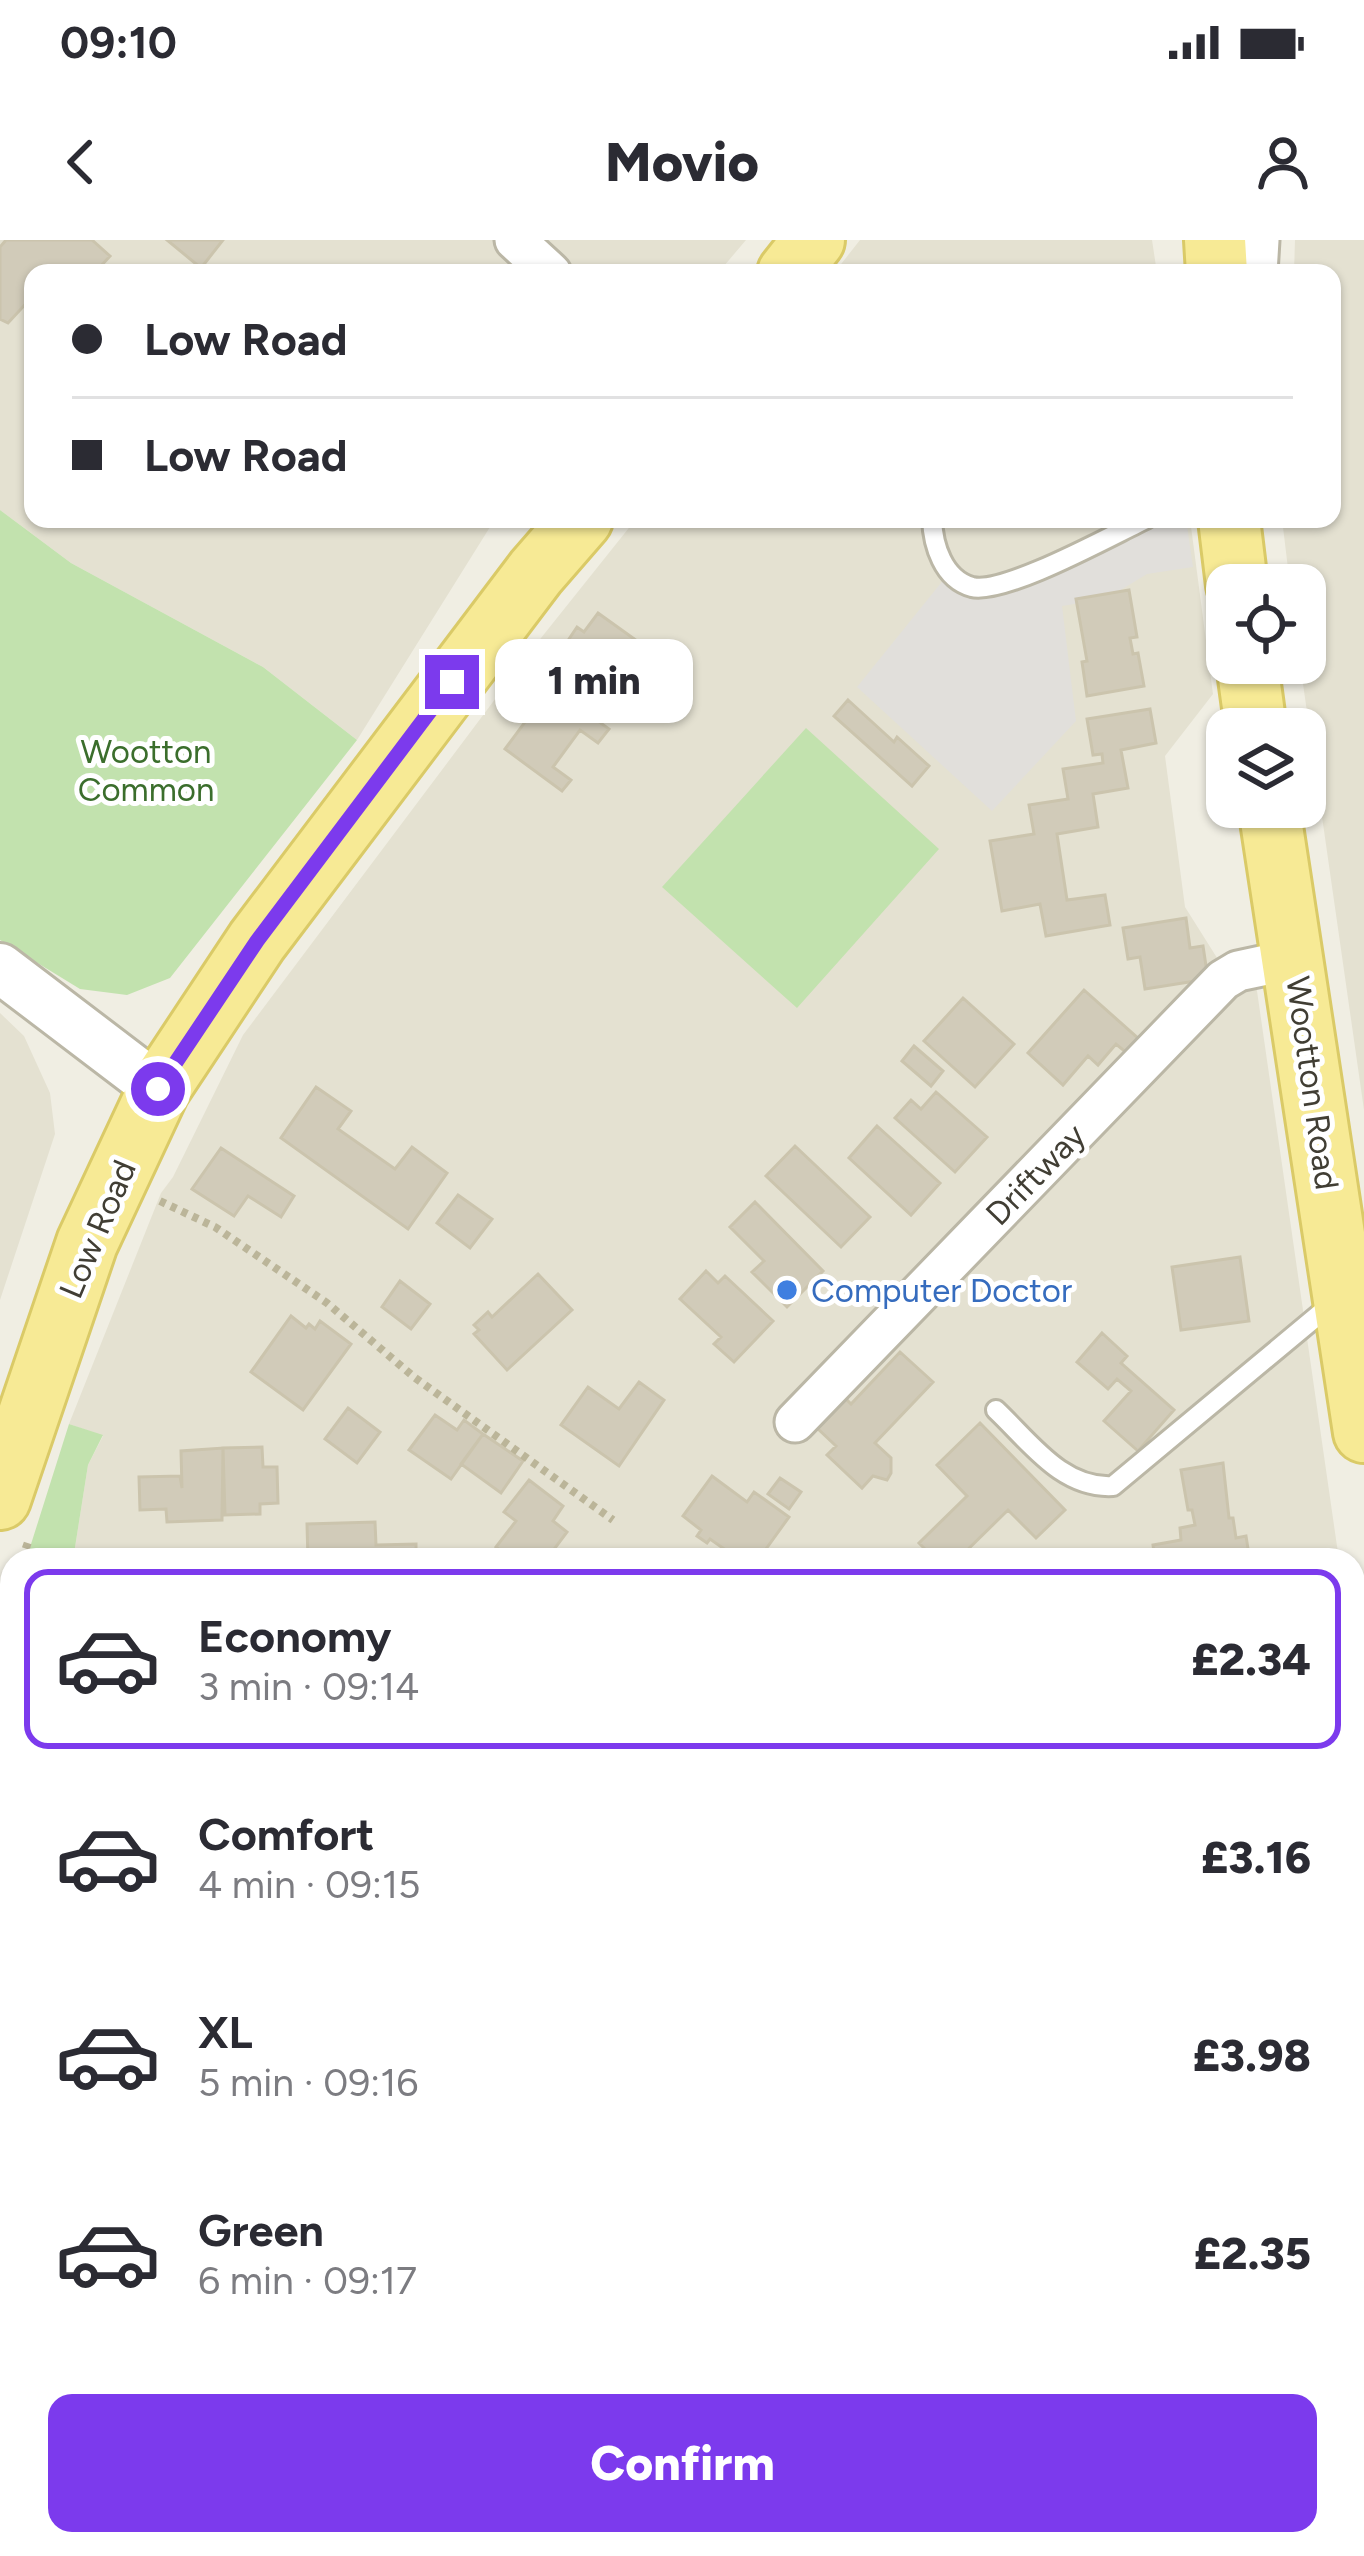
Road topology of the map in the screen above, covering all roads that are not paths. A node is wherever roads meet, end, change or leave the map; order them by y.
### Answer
1 (514, 240) edge
2 (814, 240) edge
3 (541, 264) edge
4 (795, 264) edge
5 (574, 528) edge
6 (932, 528) edge
7 (1127, 528) edge
8 (1230, 528) edge
9 (1234, 564) edge
10 (1272, 828) edge
11 (1294, 959) junction
12 (0, 968) edge
13 (158, 1089) junction
14 (1344, 1294) junction
15 (997, 1410) dead end
16 (795, 1422) dead end
17 (1364, 1432) edge
18 (15, 1518) edge

1 - 3 street
2 - 4 main road
5 - 13 main road, Low Road
6 - 7 lane
8 - 9 main road
10 - 11 main road, Wootton Road
11 - 14 main road, Wootton Road
11 - 16 street, Driftway
12 - 13 street
13 - 18 main road, Low Road
14 - 15 lane
14 - 17 main road, Wootton Road

